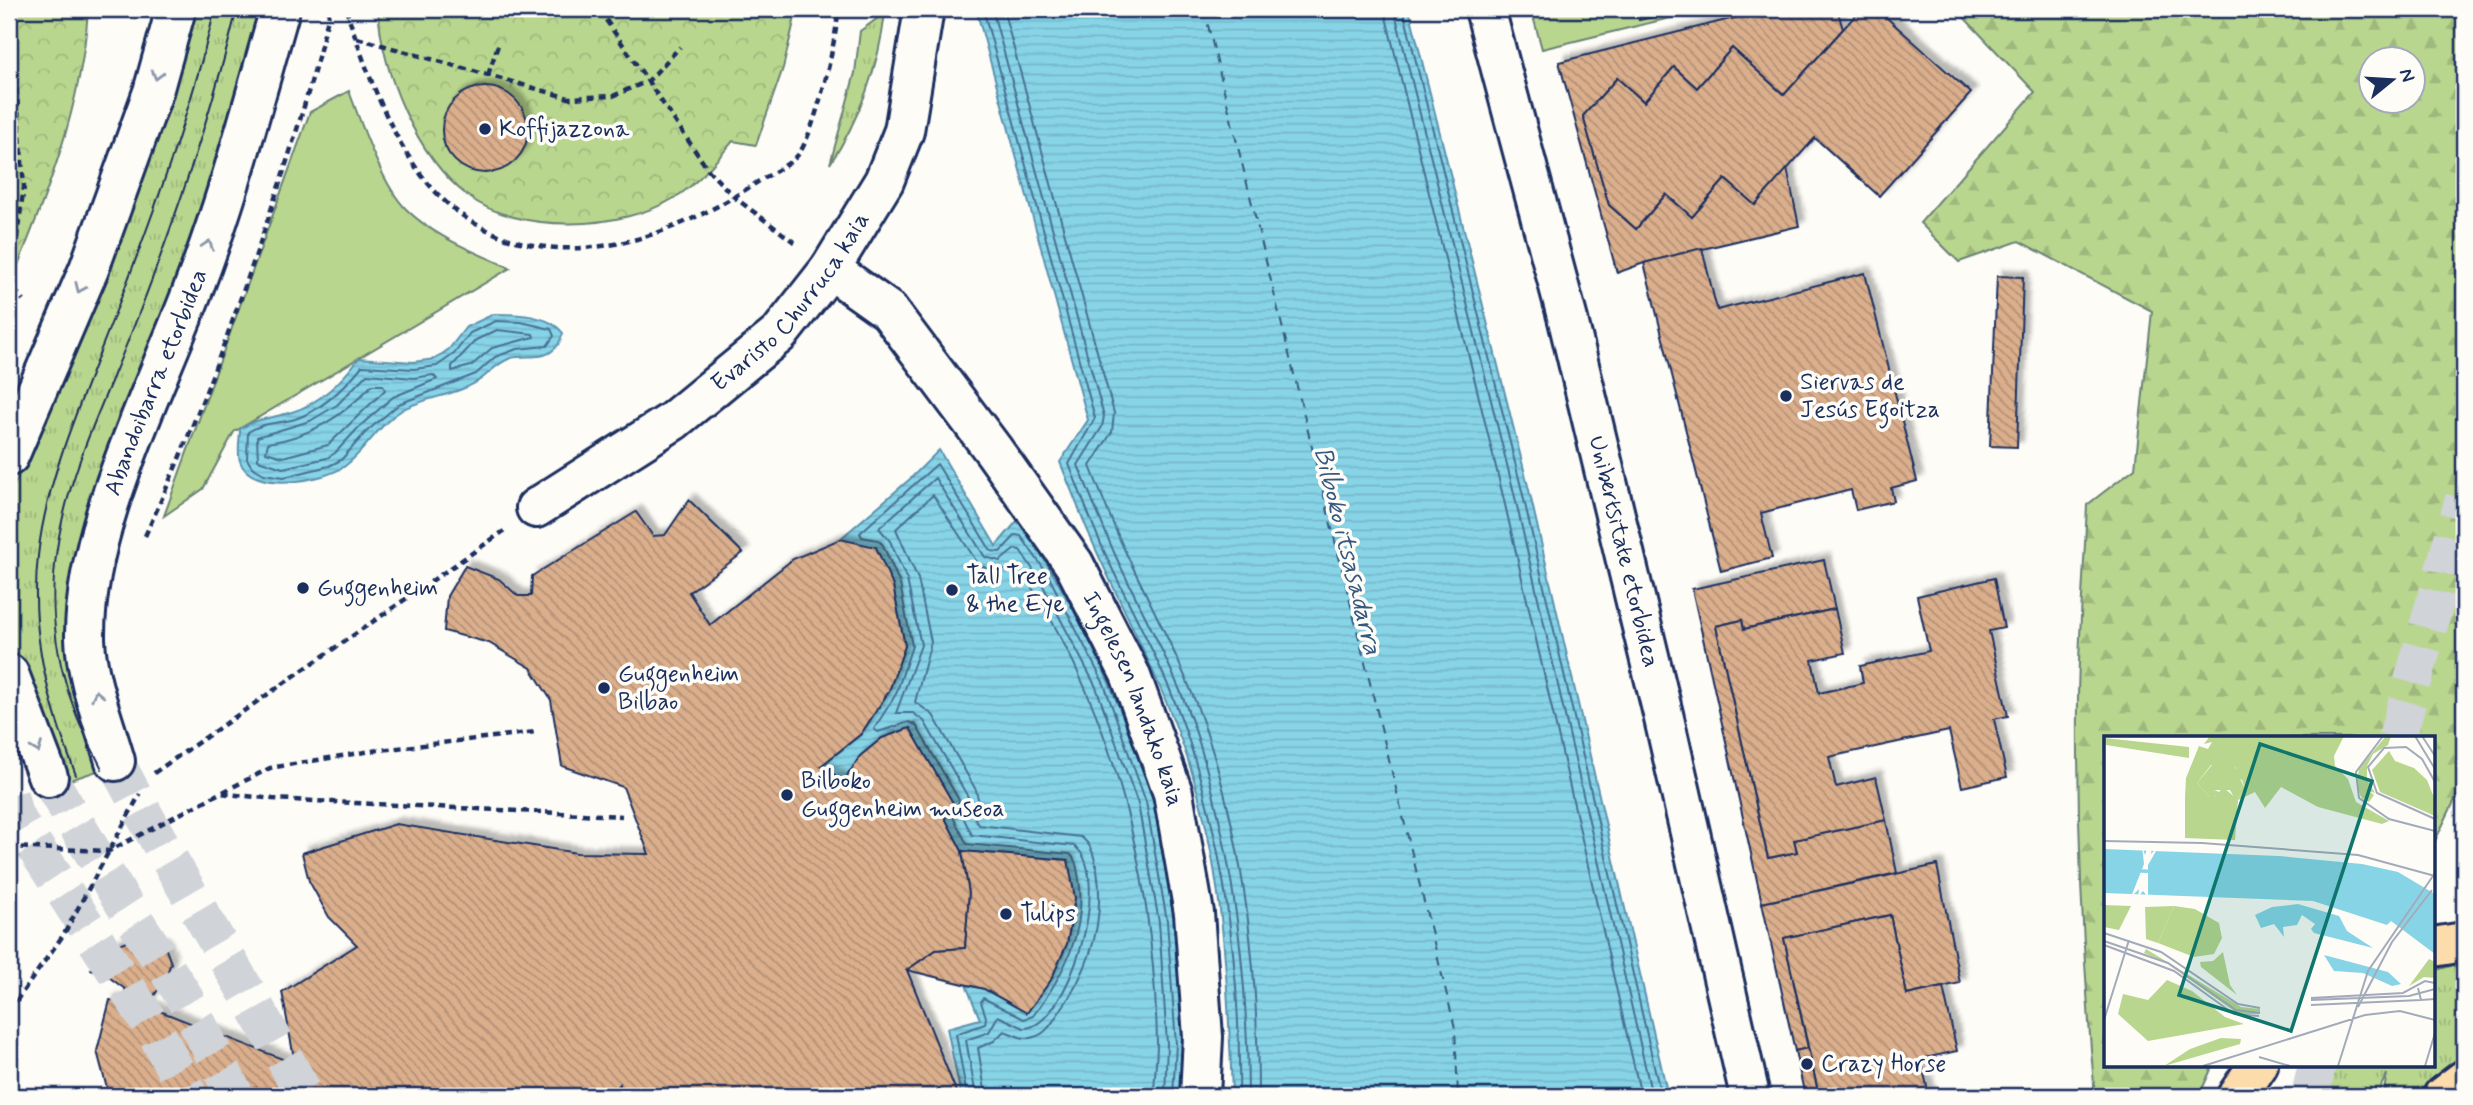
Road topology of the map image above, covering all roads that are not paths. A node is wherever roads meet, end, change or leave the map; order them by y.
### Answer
1 (176, 9) edge
2 (280, 9) edge
3 (924, 9) edge
4 (1485, 9) edge
5 (830, 269) junction
6 (9, 456) edge
7 (536, 508) road end
8 (11, 691) edge
9 (115, 761) tunnel mouth
10 (48, 776) tunnel mouth
11 (2464, 942) edge
12 (2434, 947) edge
13 (2257, 1066) edge
14 (2464, 1080) edge
15 (1199, 1096) edge
16 (1750, 1096) edge
17 (2236, 1096) edge
18 (2442, 1096) edge

1 -> 6 street
9 -> 2 street, Abandoibarra etorbidea
3 - 5 street, Evaristo Churruca kaia
4 - 16 street, Unibertsitate etorbidea
5 - 7 street, Evaristo Churruca kaia
5 - 15 street, Ingelesen landako kaia
8 -> 10 street
11 - 12 main road
13 - 17 main road
14 - 18 main road

